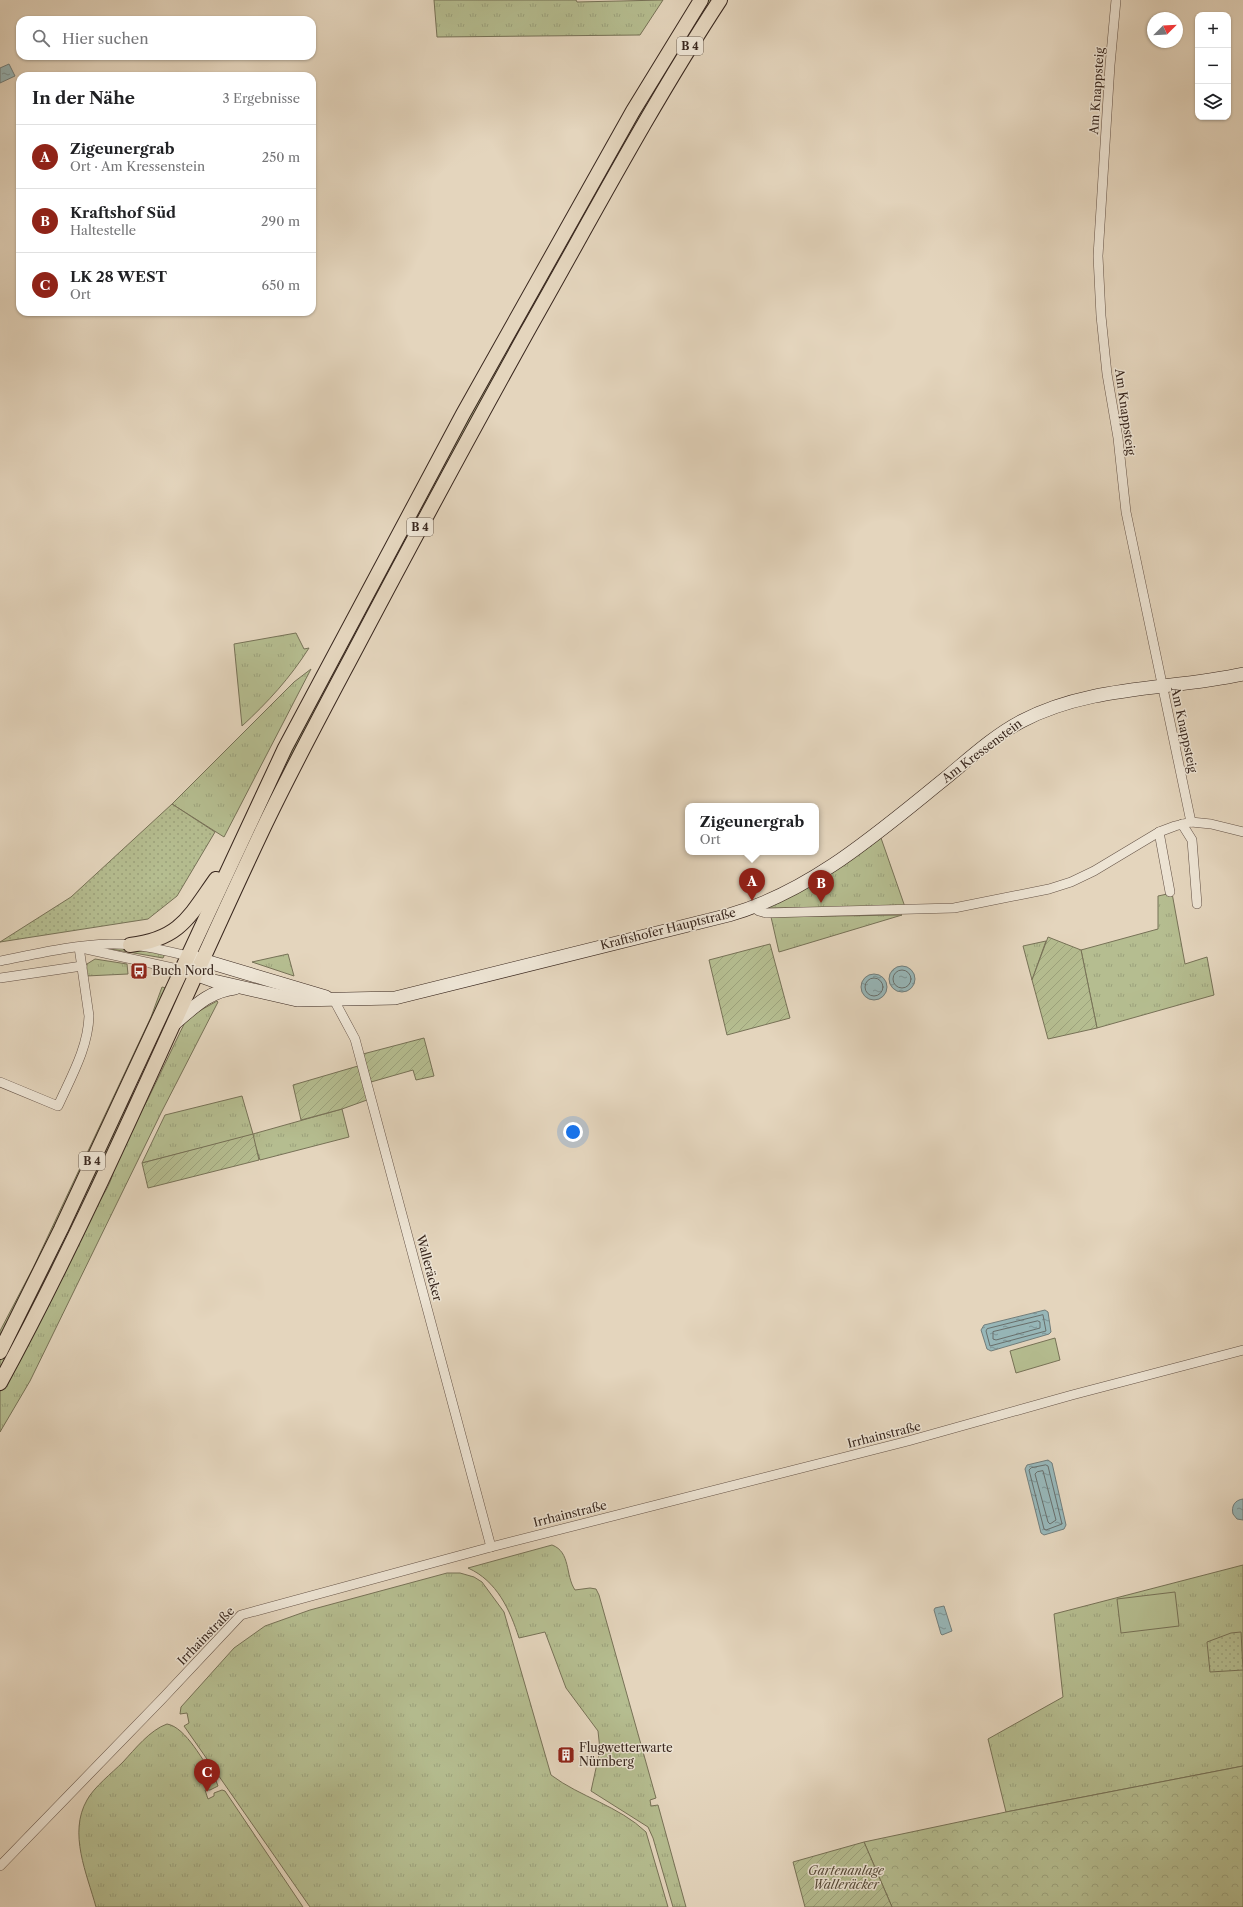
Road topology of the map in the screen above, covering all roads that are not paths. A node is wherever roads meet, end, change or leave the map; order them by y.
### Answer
1 (701, 0) edge
2 (720, 0) edge
3 (1116, 0) edge
4 (1243, 674) edge
5 (1162, 687) junction
6 (1191, 822) junction
7 (1182, 824) junction
8 (1159, 832) junction
9 (1243, 832) edge
10 (233, 859) junction
11 (1170, 892) dead end
12 (1198, 904) dead end
13 (753, 907) junction
14 (130, 945) junction
15 (79, 947) junction
16 (188, 956) junction
17 (203, 959) junction
18 (0, 961) edge
19 (82, 966) junction
20 (182, 970) junction
21 (196, 975) junction
22 (0, 978) edge
23 (239, 988) junction
24 (334, 1000) junction
25 (174, 1024) junction
26 (0, 1082) edge
27 (1243, 1350) edge
28 (0, 1352) edge
29 (0, 1383) edge
30 (491, 1547) junction
31 (0, 1866) edge

1 - 10 main road, B 4
2 - 17 main road, B 4
3 - 5 street, Am Knappsteig
4 - 5 street, Am Kressenstein
5 - 6 street, Am Knappsteig
5 - 13 street, Am Kressenstein
6 - 7 street
6 - 9 street
7 - 8 street
7 - 12 street
8 - 11 street
8 - 13 street
10 - 14 main road, B 4
10 - 16 main road, B 4
13 - 24 street, Kraftshofer Hauptstraße
14 - 15 street
14 - 16 street
15 - 18 street
15 - 19 street
15 - 20 street
16 - 17 street, Kraftshofer Hauptstraße
16 - 20 main road, B 4
17 - 21 main road, B 4
17 - 24 street, Kraftshofer Hauptstraße
19 - 22 street
19 - 26 street
20 - 21 street, Kraftshofer Hauptstraße
20 - 28 main road, B 4
21 - 23 street, Kraftshofer Hauptstraße
21 - 25 main road, B 4
23 - 24 street, Kraftshofer Hauptstraße
23 - 25 street
24 - 30 street, Walleräcker
25 - 29 main road, B 4
27 - 30 street, Irrhainstraße
30 - 31 street, Irrhainstraße

